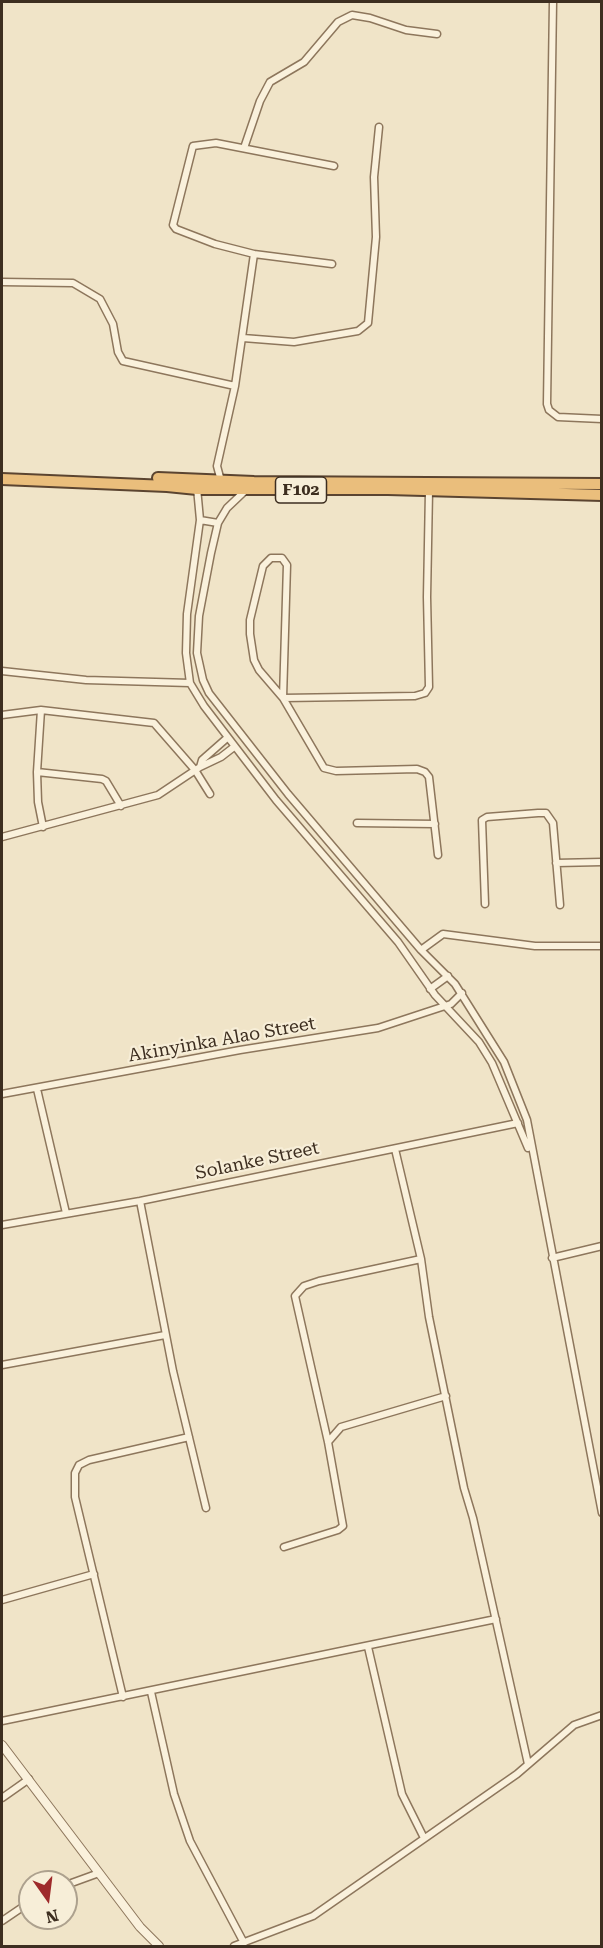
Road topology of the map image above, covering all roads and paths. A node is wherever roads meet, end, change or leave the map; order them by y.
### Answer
1 (553, 2) edge
2 (437, 34) dead end
3 (379, 127) dead end
4 (244, 148) junction
5 (334, 166) dead end
6 (255, 254) junction
7 (332, 264) dead end
8 (2, 282) edge
9 (243, 338) junction
10 (235, 386) junction
11 (602, 419) edge
12 (2, 472) edge
13 (2, 479) edge
14 (221, 481) junction
15 (602, 484) edge
16 (195, 485) junction
17 (250, 486) junction
18 (429, 491) junction
19 (602, 495) edge
20 (200, 520) junction
21 (218, 523) junction
22 (198, 551) junction
23 (210, 553) junction
24 (2, 671) edge
25 (190, 683) junction
26 (283, 698) junction
27 (41, 710) junction
28 (2, 715) edge
29 (227, 738) junction
30 (234, 747) junction
31 (197, 768) junction
32 (37, 772) junction
33 (210, 794) dead end
34 (122, 806) junction
35 (357, 823) dead end
36 (435, 824) junction
37 (43, 827) junction
38 (2, 837) edge
39 (438, 855) dead end
40 (602, 862) edge
41 (556, 863) junction
42 (485, 904) dead end
43 (560, 905) dead end
44 (602, 946) edge
45 (421, 950) junction
46 (448, 976) junction
47 (430, 989) junction
48 (462, 993) junction
49 (445, 1006) junction
50 (37, 1089) junction
51 (2, 1094) edge
52 (518, 1123) junction
53 (395, 1149) junction
54 (533, 1160) junction
55 (140, 1200) junction
56 (66, 1212) junction
57 (2, 1225) edge
58 (602, 1246) edge
59 (552, 1258) junction
60 (421, 1259) junction
61 (165, 1335) junction
62 (2, 1365) edge
63 (446, 1396) junction
64 (189, 1437) junction
65 (328, 1442) junction
66 (598, 1476) edge
67 (206, 1508) dead end
68 (602, 1513) edge
69 (284, 1547) dead end
70 (93, 1574) junction
71 (2, 1600) edge
72 (496, 1619) junction
73 (368, 1647) junction
74 (151, 1692) junction
75 (123, 1697) junction
76 (602, 1715) edge
77 (2, 1720) edge
78 (2, 1745) edge
79 (528, 1764) junction
80 (28, 1779) junction
81 (2, 1798) edge
82 (424, 1838) junction
83 (99, 1873) junction
84 (78, 1881) edge
85 (18, 1911) edge
86 (2, 1922) edge
87 (244, 1943) junction
88 (159, 1947) edge
89 (234, 1947) edge

1 - 11 street
2 - 4 street
3 - 9 street
4 - 5 street
4 - 6 street
6 - 7 street
6 - 9 street
8 - 10 street
9 - 10 street
10 - 14 street
12 - 16 highway, F102
13 - 16 highway, F102
14 - 16 highway, F102
14 - 17 highway, F102
15 - 17 highway, F102
16 - 17 highway, F102
16 - 20 street
17 - 18 highway, F102
17 - 21 street
18 - 19 highway, F102
18 - 26 street
20 - 21 street
20 - 22 street
21 - 23 street
22 - 23 street
22 - 25 street
23 - 45 street
24 - 25 street
25 - 29 street
26 - 26 street
26 - 36 street
27 - 28 street
27 - 31 street
27 - 32 street
29 - 30 street
29 - 31 street
30 - 31 street
30 - 47 street
31 - 33 street
31 - 34 street
32 - 34 street
32 - 37 street
34 - 37 street
35 - 36 street
36 - 39 street
37 - 38 street
40 - 41 street
41 - 42 street
41 - 43 street
44 - 45 street
45 - 46 street
46 - 47 street
46 - 48 street
47 - 49 street
48 - 49 street, Akinyinka Alao Street
48 - 54 street
49 - 50 street, Akinyinka Alao Street
49 - 52 street
50 - 51 street, Akinyinka Alao Street
50 - 56 street
52 - 53 street, Solanke Street
52 - 54 street
53 - 55 street, Solanke Street
53 - 60 street
54 - 59 street
55 - 56 street, Solanke Street
55 - 61 street
56 - 57 street, Solanke Street
58 - 59 street
59 - 66 street
60 - 63 street
60 - 65 street
61 - 62 street
61 - 64 street
63 - 65 street
63 - 72 street
64 - 67 street
64 - 70 street
65 - 69 street
66 - 68 street
70 - 71 street
70 - 75 street
72 - 73 street
72 - 79 street
73 - 74 street
73 - 82 street
74 - 75 street
74 - 87 street
75 - 77 street
76 - 79 street
78 - 80 street
79 - 82 street
80 - 81 street
80 - 83 street
82 - 87 street
83 - 84 street
83 - 88 street
85 - 86 street
87 - 89 street

